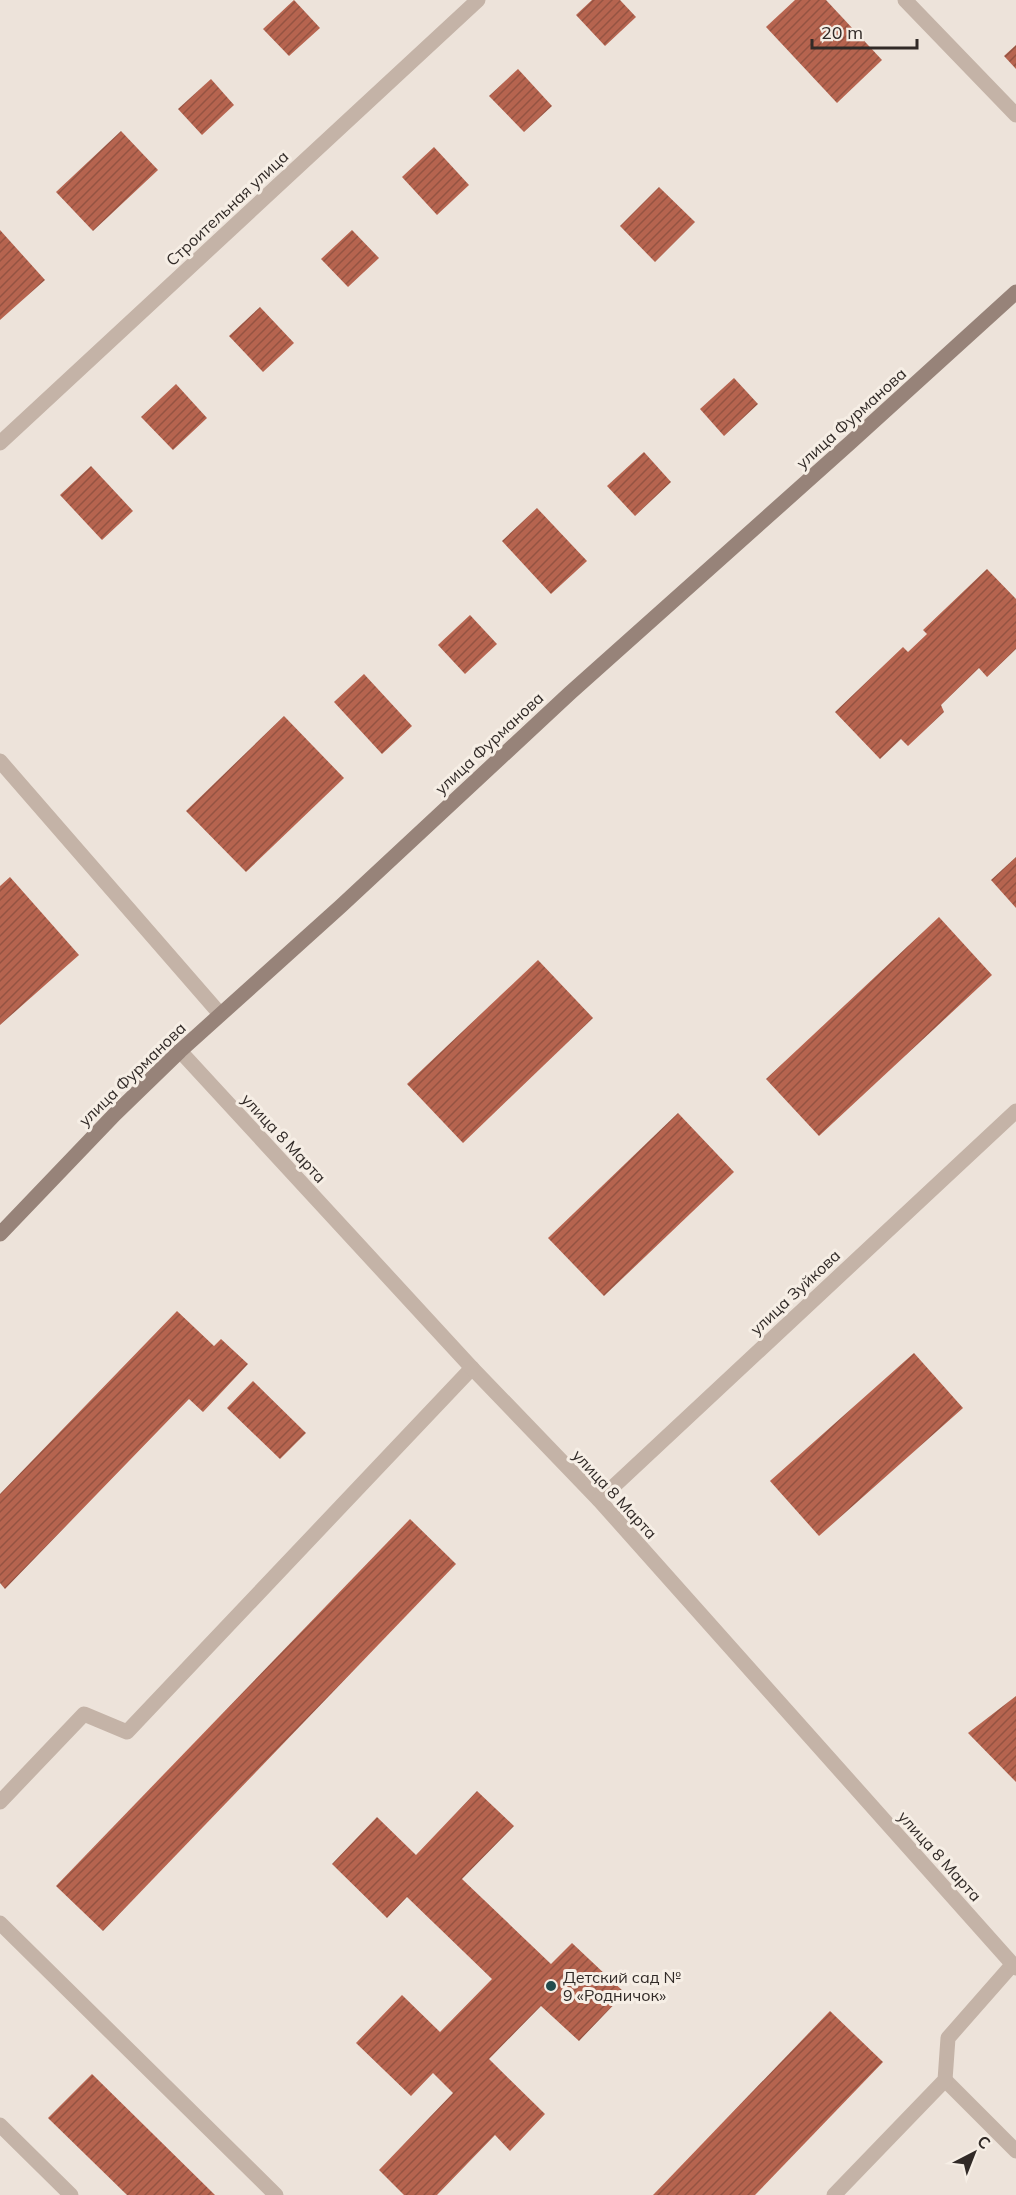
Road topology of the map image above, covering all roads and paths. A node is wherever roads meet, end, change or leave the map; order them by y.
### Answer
1 (478, 0) edge
2 (905, 0) edge
3 (1016, 115) edge
4 (1016, 292) edge
5 (0, 443) edge
6 (0, 760) edge
7 (220, 1014) junction
8 (180, 1052) junction
9 (1016, 1111) edge
10 (0, 1234) edge
11 (472, 1368) junction
12 (599, 1500) junction
13 (0, 1802) edge
14 (0, 1923) edge
15 (1014, 1966) edge
16 (945, 2080) junction
17 (0, 2125) edge
18 (1016, 2151) edge
19 (71, 2195) edge
20 (276, 2195) edge
21 (834, 2195) edge

1 - 5 street, Строительная улица
2 - 3 street
4 - 7 main road, улица Фурманова
6 - 7 street
7 - 8 main road, улица Фурманова
8 - 10 main road, улица Фурманова
8 - 11 street, улица 8 Марта
9 - 12 street, улица Зуйкова
11 - 12 street, улица 8 Марта
11 - 13 street
12 - 15 street, улица 8 Марта
14 - 20 street
15 - 16 street
16 - 18 street
16 - 21 street
17 - 19 street

